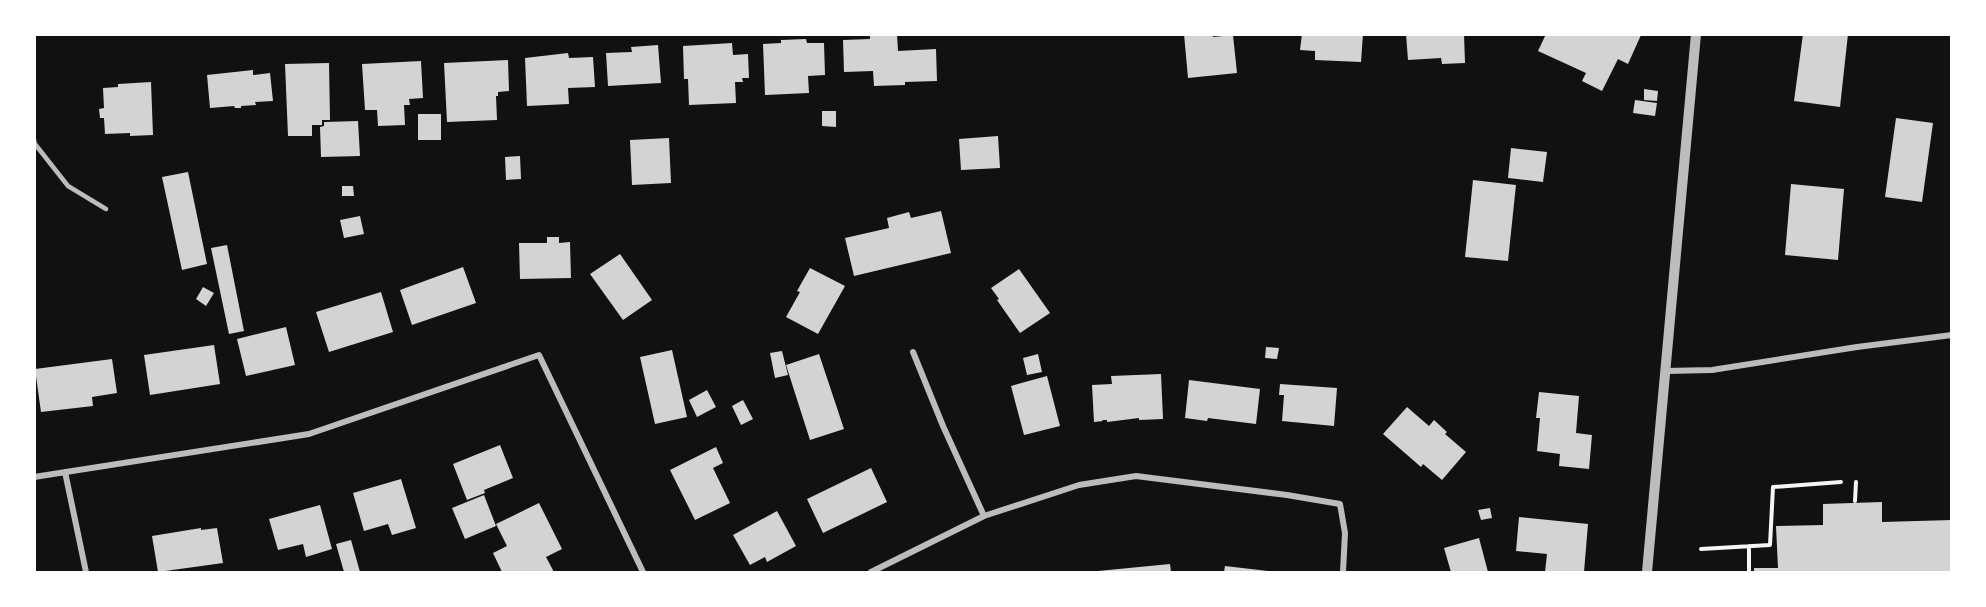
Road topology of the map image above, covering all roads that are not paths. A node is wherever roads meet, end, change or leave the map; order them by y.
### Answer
1 (1696, 34) edge
2 (34, 140) edge
3 (106, 209) dead end
4 (1952, 335) edge
5 (914, 352) dead end
6 (1665, 370) junction
7 (65, 472) junction
8 (34, 477) edge
9 (984, 516) junction
10 (86, 573) edge
11 (644, 573) edge
12 (871, 573) edge
13 (1343, 573) edge
14 (1647, 573) edge

1 - 6 street
2 - 3 lane
4 - 6 street
5 - 9 street
6 - 14 street
7 - 8 street
7 - 10 street
7 - 11 street
9 - 12 street
9 - 13 street

